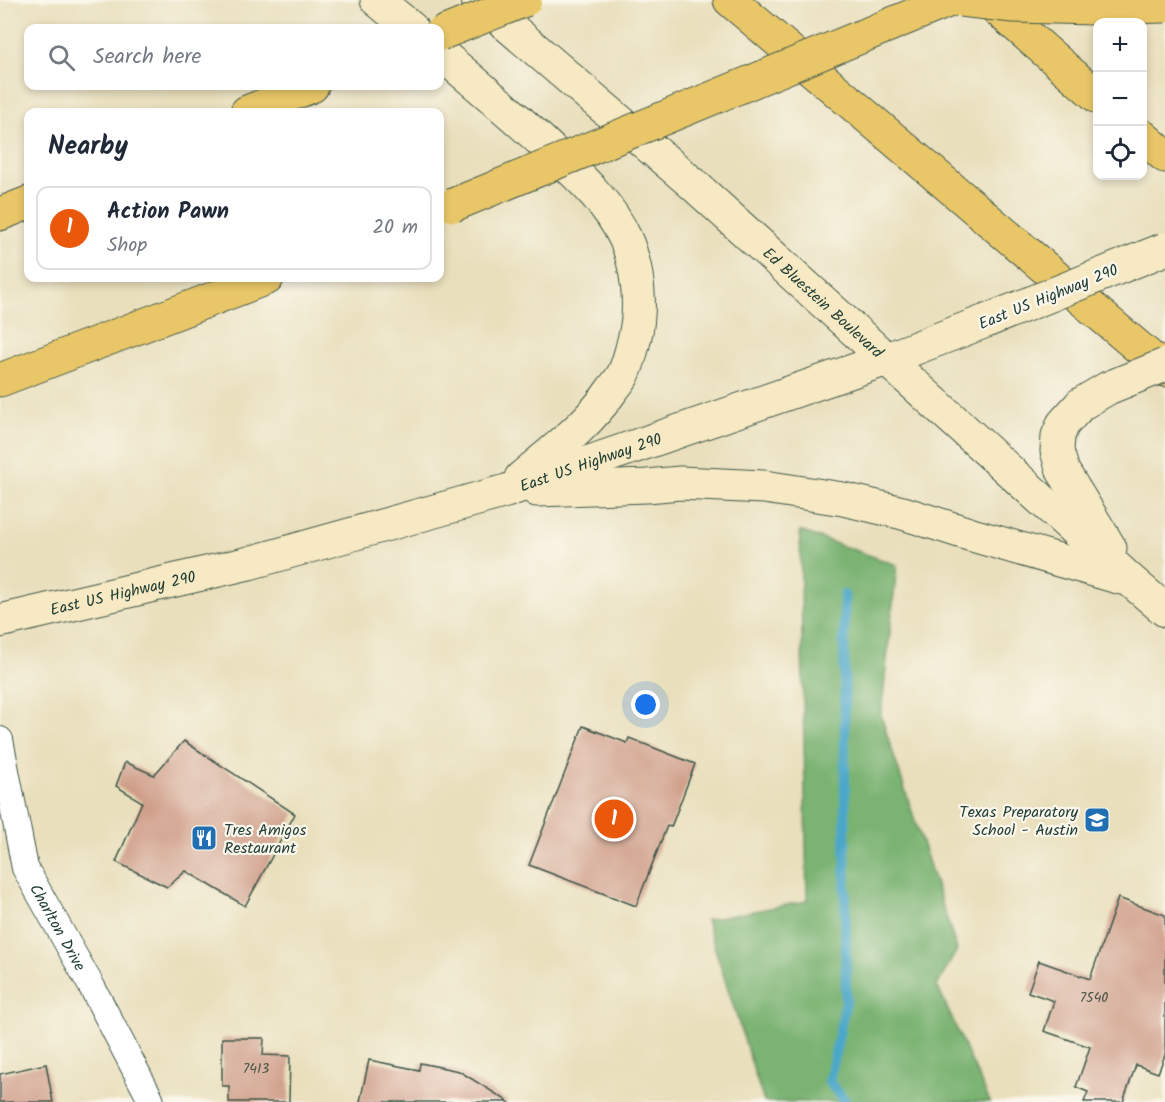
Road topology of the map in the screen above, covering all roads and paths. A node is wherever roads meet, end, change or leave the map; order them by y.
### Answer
1 (377, 0) edge
2 (478, 0) edge
3 (525, 0) edge
4 (730, 0) edge
5 (950, 0) edge
6 (961, 0) edge
7 (987, 0) edge
8 (1165, 6) edge
9 (406, 24) edge
10 (444, 32) edge
11 (444, 56) edge
12 (302, 90) edge
13 (1093, 93) edge
14 (257, 108) edge
15 (1147, 140) edge
16 (1165, 156) edge
17 (24, 205) edge
18 (446, 208) edge
19 (0, 214) edge
20 (1165, 249) edge
21 (257, 282) edge
22 (887, 359) junction
23 (1165, 365) edge
24 (1165, 370) edge
25 (0, 380) edge
26 (506, 490) junction
27 (1130, 580) junction
28 (1165, 610) edge
29 (0, 621) edge
30 (0, 740) edge
31 (151, 1102) edge

1 - 9 main road
2 - 22 main road, Ed Bluestein Boulevard
3 - 10 highway, bridge
4 - 24 highway
5 - 18 highway, bridge
6 - 8 highway, bridge
7 - 13 highway
11 - 26 main road
12 - 14 highway
15 - 16 highway
17 - 19 highway
20 - 22 main road, East US Highway 290, bridge
21 - 25 highway
22 - 26 main road, East US Highway 290
22 - 27 main road, Ed Bluestein Boulevard
23 - 27 main road, bridge
26 - 27 main road
26 - 29 main road, East US Highway 290
27 - 28 main road, Ed Bluestein Boulevard
30 - 31 street, Charlton Drive

